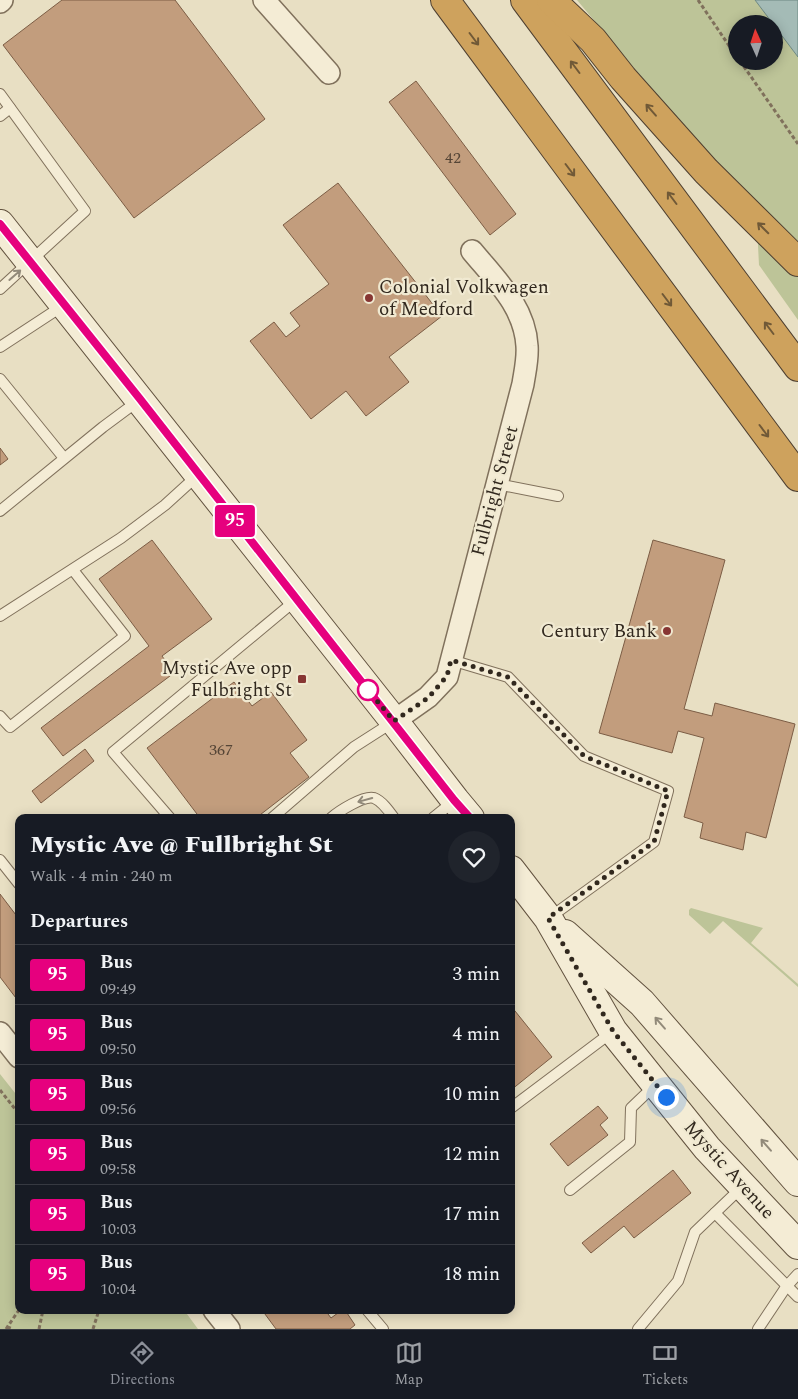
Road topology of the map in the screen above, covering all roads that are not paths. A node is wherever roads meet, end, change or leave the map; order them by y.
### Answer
1 (264, 0) edge
2 (444, 0) edge
3 (525, 0) edge
4 (550, 0) edge
5 (329, 73) dead end
6 (0, 94) edge
7 (10, 108) junction
8 (0, 116) edge
9 (0, 224) edge
10 (472, 252) dead end
11 (30, 262) junction
12 (798, 262) edge
13 (0, 288) edge
14 (65, 304) junction
15 (0, 347) edge
16 (798, 367) edge
17 (0, 379) edge
18 (140, 399) junction
19 (64, 458) junction
20 (198, 475) junction
21 (798, 477) edge
22 (497, 484) junction
23 (558, 496) dead end
24 (0, 511) edge
25 (73, 570) junction
26 (297, 599) junction
27 (0, 616) edge
28 (451, 660) junction
29 (0, 716) edge
30 (394, 721) junction
31 (462, 809) edge
32 (167, 814) edge
33 (277, 814) edge
34 (338, 814) edge
35 (391, 814) edge
36 (446, 814) edge
37 (0, 860) edge
38 (515, 875) edge
39 (15, 879) edge
40 (548, 918) junction
41 (613, 1031) junction
42 (0, 1033) edge
43 (15, 1052) edge
44 (656, 1085) junction
45 (515, 1105) edge
46 (798, 1182) edge
47 (743, 1187) junction
48 (570, 1190) dead end
49 (715, 1213) junction
50 (798, 1245) edge
51 (798, 1274) edge
52 (786, 1287) junction
53 (798, 1297) edge
54 (217, 1314) edge
55 (370, 1314) edge
56 (229, 1329) edge
57 (383, 1329) edge
58 (638, 1329) edge
59 (758, 1329) edge

1 - 5 street
2 -> 21 highway
16 -> 3 highway
12 -> 4 highway
6 - 7 lane
7 - 8 lane
7 - 11 lane
9 - 11 main road
10 - 22 street, Fulbright Street
13 -> 11 lane
11 - 14 main road
14 - 15 lane
14 - 18 main road
17 - 19 lane
18 - 19 lane
18 - 20 main road
19 - 24 lane
20 - 25 lane
20 - 26 main road
22 - 23 lane
22 - 28 street, Fulbright Street
25 - 27 lane
25 - 29 lane
26 - 30 main road
26 - 32 lane
28 - 30 street, Fulbright Street
28 - 40 lane
30 - 31 main road
30 - 33 lane
31 - 36 lane
35 -> 34 lane
37 - 39 lane
38 - 40 main road, Mystic Avenue
40 - 41 main road, Mystic Avenue
46 -> 40 main road, Mystic Avenue
41 - 44 main road, Mystic Avenue
41 - 45 lane
42 - 43 street
44 - 47 main road, Mystic Avenue
44 - 48 lane
47 - 49 lane
47 - 50 main road, Mystic Avenue
49 - 52 lane
49 - 58 lane
51 - 52 lane
52 - 53 lane
52 - 59 lane
54 - 56 street
55 - 57 lane

